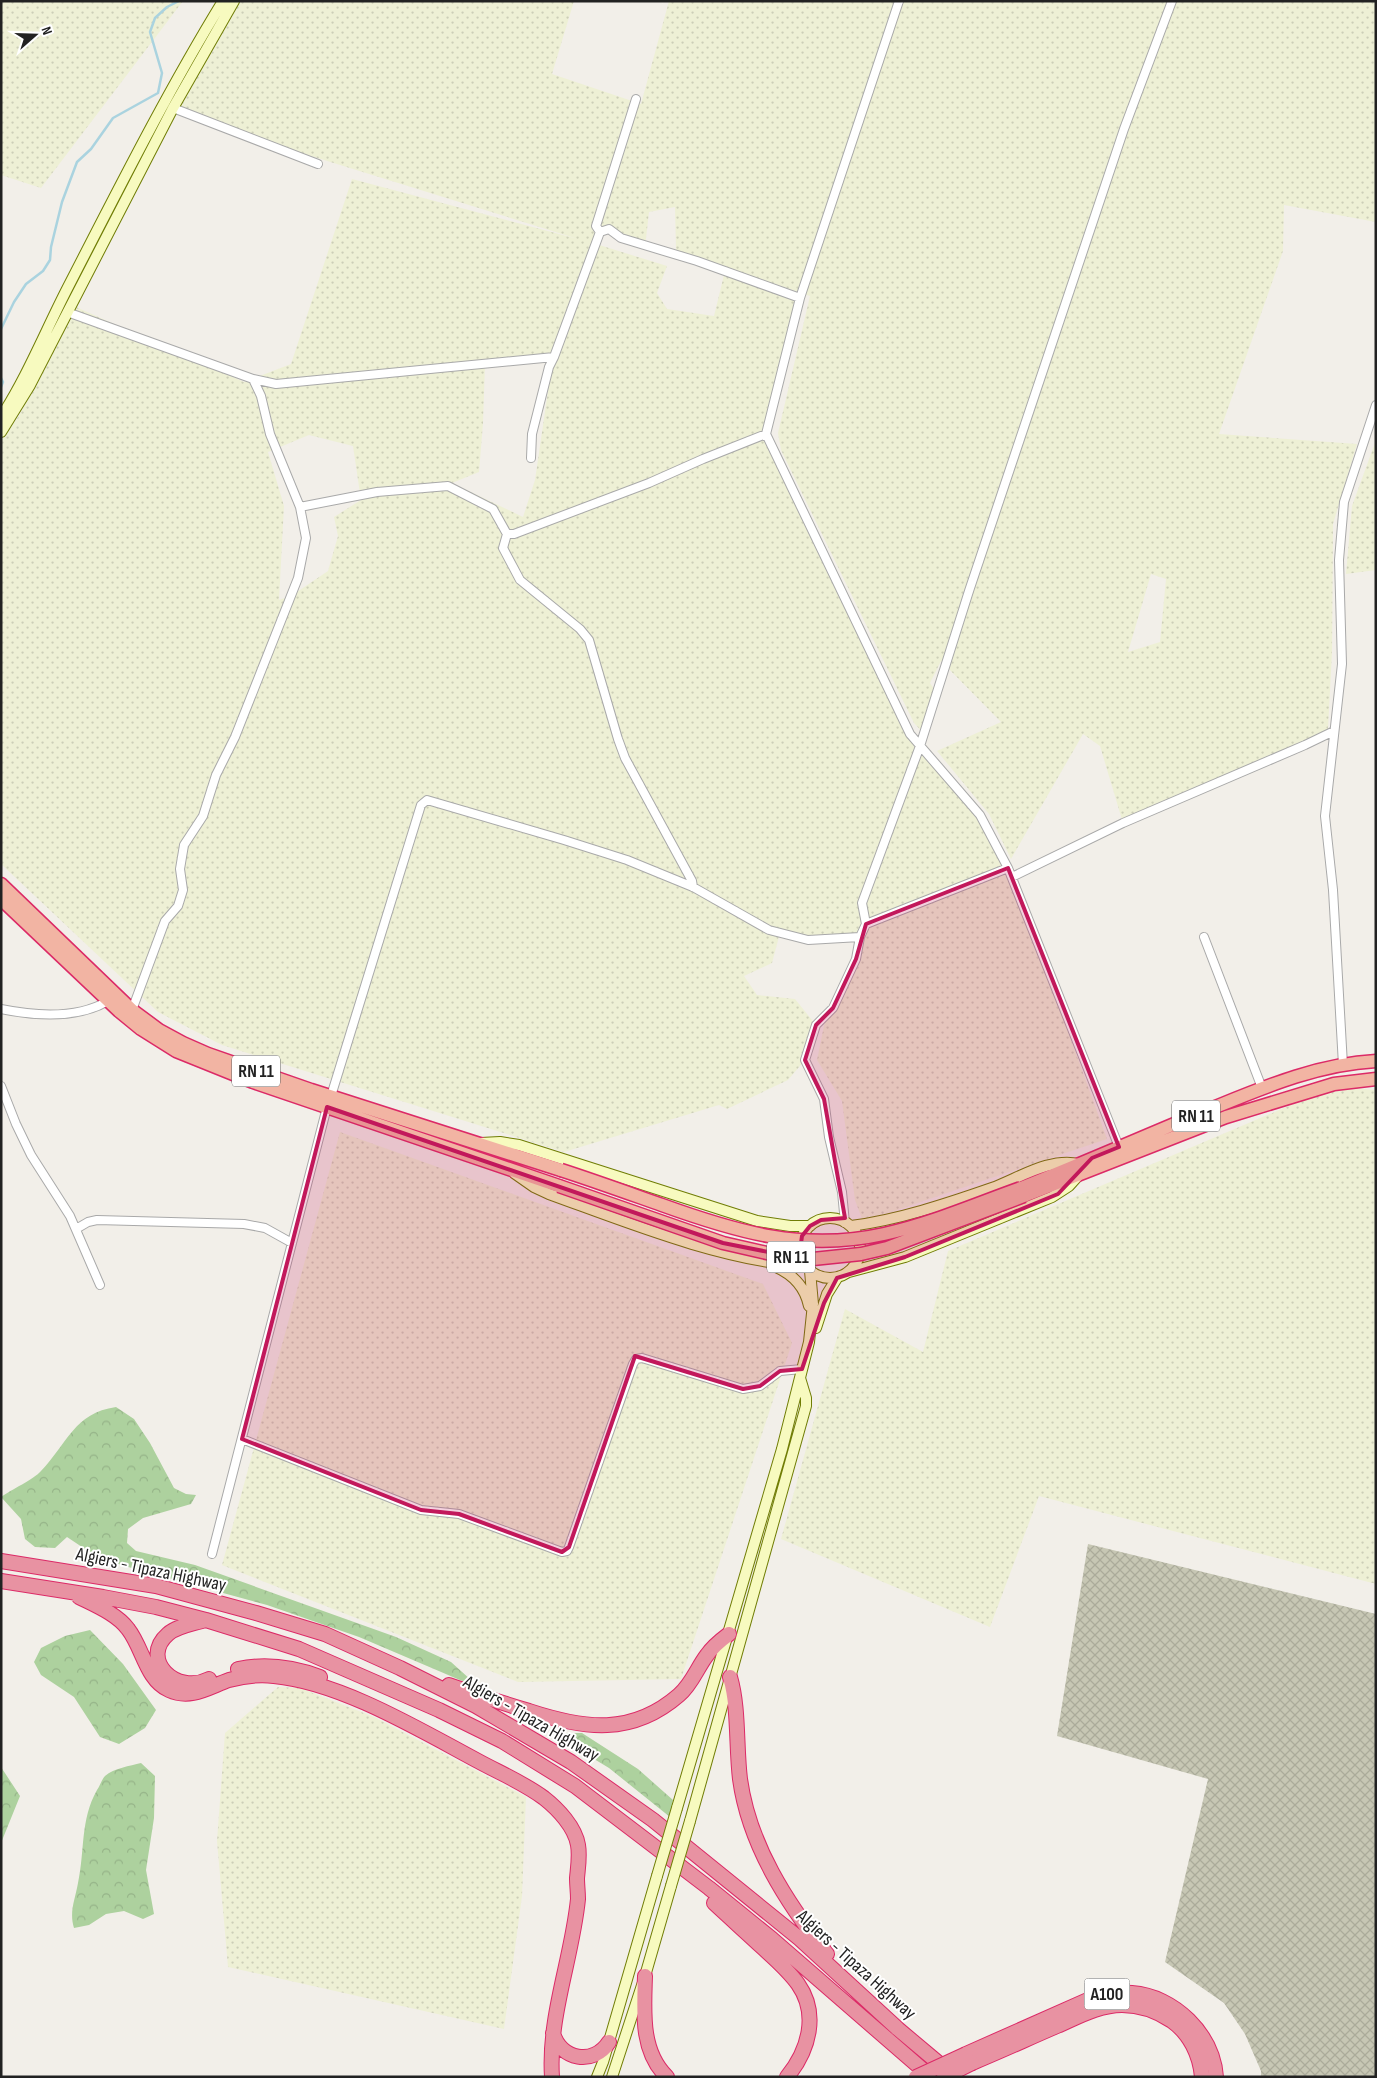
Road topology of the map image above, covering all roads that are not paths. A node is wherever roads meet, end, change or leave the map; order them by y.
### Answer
1 (224, 1) edge
2 (234, 1) edge
3 (899, 1) edge
4 (1172, 1) edge
5 (636, 99) dead end
6 (173, 108) junction
7 (318, 164) dead end
8 (598, 229) junction
9 (800, 298) junction
10 (67, 312) junction
11 (554, 357) junction
12 (253, 379) junction
13 (1376, 406) edge
14 (1, 418) edge
15 (1, 432) edge
16 (766, 434) junction
17 (531, 458) dead end
18 (300, 507) junction
19 (507, 534) junction
20 (1334, 731) junction
21 (920, 746) junction
22 (1008, 868) junction
23 (1012, 877) junction
24 (1, 884) edge
25 (693, 887) junction
26 (1, 899) edge
27 (866, 924) junction
28 (860, 937) junction
29 (1204, 937) dead end
30 (108, 1001) junction
31 (1, 1009) edge
32 (132, 1010) junction
33 (1376, 1061) edge
34 (1343, 1065) junction
35 (1376, 1079) edge
36 (1, 1086) edge
37 (1262, 1088) junction
38 (329, 1101) junction
39 (480, 1143) junction
40 (1119, 1147) junction
41 (1079, 1170) junction
42 (514, 1172) junction
43 (1022, 1192) junction
44 (848, 1225) junction
45 (810, 1226) junction
46 (76, 1229) junction
47 (292, 1243) junction
48 (764, 1262) junction
49 (808, 1269) junction
50 (848, 1272) junction
51 (838, 1278) junction
52 (100, 1285) dead end
53 (812, 1320) junction
54 (809, 1342) junction
55 (801, 1373) junction
56 (242, 1438) junction
57 (212, 1554) dead end
58 (1, 1561) edge
59 (1, 1581) edge
60 (67, 1591) junction
61 (206, 1620) junction
62 (729, 1634) junction
63 (400, 1668) junction
64 (730, 1677) junction
65 (682, 1868) junction
66 (578, 1897) junction
67 (645, 1976) junction
68 (898, 2029) junction
69 (553, 2033) junction
70 (609, 2042) junction
71 (969, 2058) junction
72 (552, 2077) edge
73 (597, 2077) edge
74 (612, 2077) edge
75 (667, 2077) edge
76 (788, 2077) edge
77 (916, 2077) edge
78 (930, 2077) edge
79 (944, 2077) edge
80 (955, 2077) edge
81 (960, 2077) edge
82 (1202, 2077) edge
83 (1216, 2077) edge

1 - 14 main road
2 - 6 main road
3 - 9 street
4 - 21 street
5 - 8 street
6 - 7 street
6 - 10 main road
8 - 9 street
8 - 11 street
9 - 16 street
10 - 12 street
10 - 15 main road
11 - 12 street
11 - 17 street
12 - 18 street
13 - 20 street
16 - 19 street
16 - 21 street
18 - 19 street
18 - 32 street
19 - 25 street
20 - 23 street
20 - 34 street
21 - 22 street
21 - 27 street
22 - 23 street
22 - 27 street
23 - 40 street
24 - 32 highway, RN 11
25 - 28 street
25 - 38 street
26 - 30 highway, RN 11
27 - 28 street
28 - 44 street
29 - 37 street
30 - 31 street
30 - 38 highway, RN 11
32 - 38 highway, RN 11
33 - 34 highway, RN 11
34 - 37 highway, RN 11
35 - 41 highway, RN 11
36 - 46 street
37 - 40 highway, RN 11
38 - 39 highway, RN 11
38 - 42 highway, RN 11
38 - 47 street
39 - 43 highway, RN 11, bridge
39 - 45 main road, RN 11
40 - 41 highway, RN 11
41 - 43 highway, RN 11
41 - 44 main road, RN 11
41 - 50 main road, RN 11
42 - 43 highway, RN 11, bridge
42 - 48 main road, RN 11
44 - 45 main road
44 - 50 main road
45 - 49 main road
46 - 47 street
46 - 52 street
47 - 56 street
48 - 49 main road, RN 11
48 - 53 main road
49 - 51 main road
49 - 53 main road
50 - 51 main road
51 - 54 main road
53 - 54 main road
54 - 55 main road
55 - 56 street
55 - 62 main road
55 - 64 main road
56 - 57 street
58 - 63 highway, Algiers - Tipaza Highway
59 - 60 highway, Algiers - Tipaza Highway
60 - 61 highway, Algiers - Tipaza Highway
60 - 66 highway
61 - 65 highway, Algiers - Tipaza Highway
61 - 66 highway
62 - 63 highway
62 - 70 main road, bridge
63 - 68 highway, Algiers - Tipaza Highway
64 - 67 main road, bridge
64 - 68 highway
65 - 76 highway
65 - 78 highway, Algiers - Tipaza Highway
66 - 69 highway
67 - 74 main road
67 - 75 highway
68 - 80 highway, Algiers - Tipaza Highway
68 - 81 highway
69 - 70 highway
69 - 72 highway
70 - 73 main road
71 - 77 highway, A100, bridge
71 - 79 highway, A100, bridge
71 - 82 highway, A100
71 - 83 highway, A100

